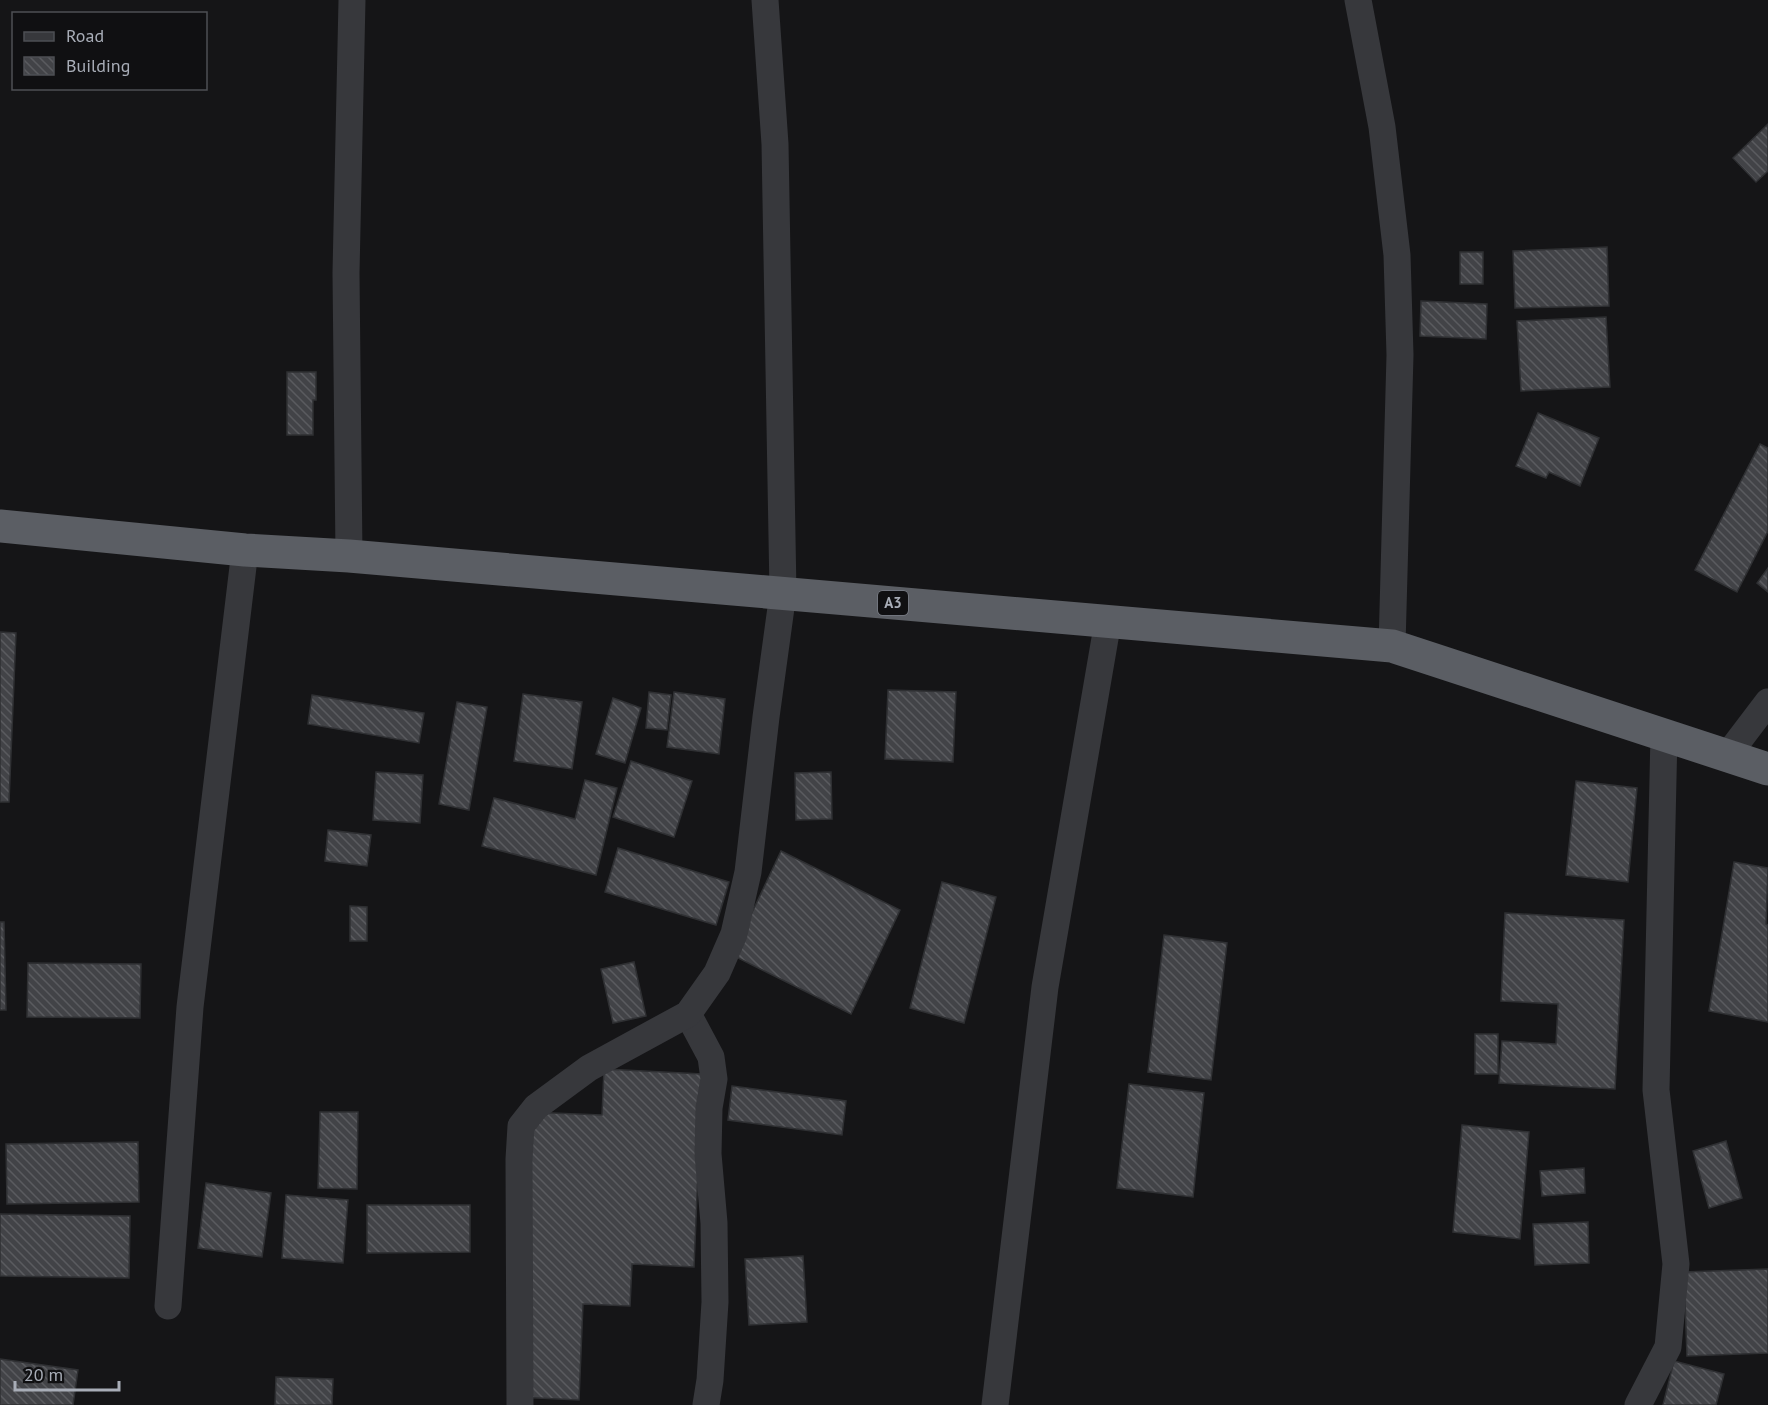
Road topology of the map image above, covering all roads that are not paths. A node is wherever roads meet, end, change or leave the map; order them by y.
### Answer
1 (352, 0) edge
2 (765, 0) edge
3 (1358, 0) edge
4 (0, 526) edge
5 (245, 550) junction
6 (349, 556) junction
7 (783, 593) junction
8 (1108, 621) junction
9 (1392, 646) junction
10 (1768, 702) edge
11 (1664, 734) junction
12 (1727, 756) junction
13 (1768, 769) edge
14 (688, 1014) junction
15 (168, 1306) dead end
16 (520, 1405) edge
17 (706, 1405) edge
18 (995, 1405) edge
19 (1638, 1405) edge

1 - 6 street
2 - 7 street
3 - 9 street
4 - 5 highway, A3
5 - 6 highway, A3
5 - 15 street
6 - 7 highway, A3
7 - 8 highway, A3
7 - 14 street
8 - 9 highway, A3
8 - 18 street
9 - 11 highway, A3
10 - 12 street
11 - 12 highway, A3
11 - 19 street
12 - 13 highway, A3
14 - 16 street
14 - 17 street

